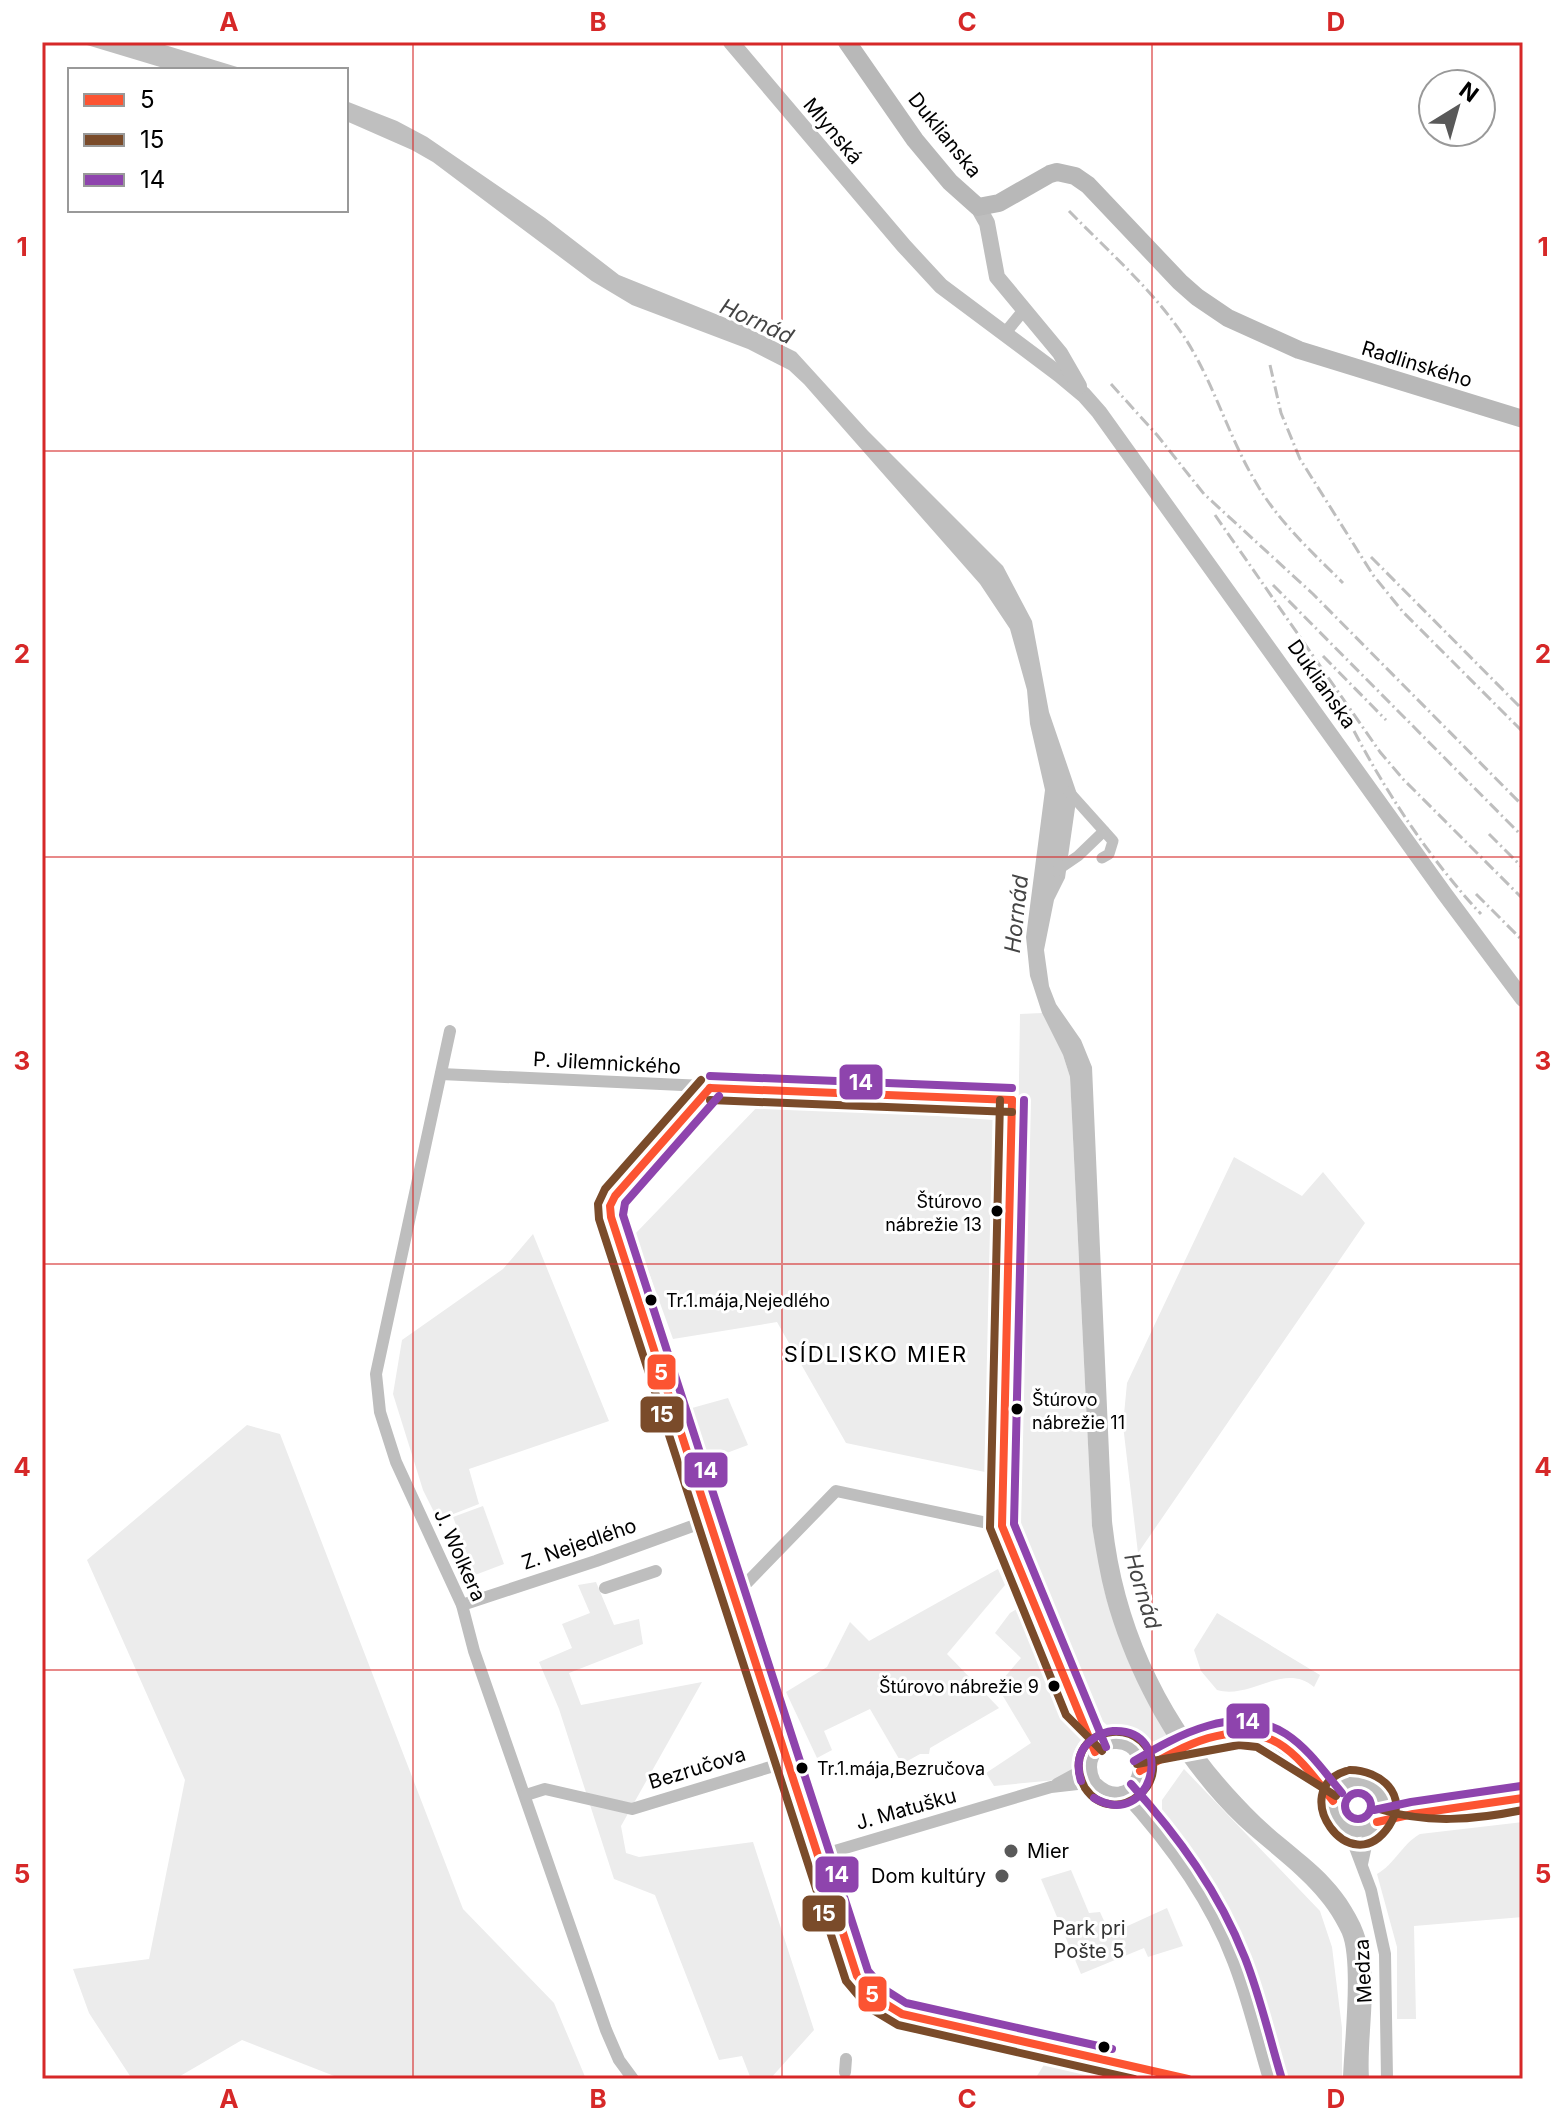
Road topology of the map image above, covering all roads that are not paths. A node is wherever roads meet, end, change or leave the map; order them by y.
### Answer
1 (731, 42) edge
2 (847, 42) edge
3 (978, 207) junction
4 (1024, 310) junction
5 (1005, 333) junction
6 (1299, 350) joint
7 (1084, 395) junction
8 (1523, 419) edge
9 (1523, 999) edge
10 (450, 1031) dead end
11 (441, 1074) junction
12 (710, 1088) junction
13 (709, 1520) junction
14 (1002, 1526) junction
15 (656, 1571) dead end
16 (605, 1588) dead end
17 (734, 1596) junction
18 (462, 1605) junction
19 (1077, 1710) junction
20 (1110, 1743) junction
21 (1095, 1752) junction
22 (1135, 1752) junction
23 (1290, 1754) junction
24 (1159, 1755) junction
25 (787, 1762) junction
26 (1090, 1766) junction
27 (1138, 1776) junction
28 (1095, 1782) junction
29 (1343, 1786) junction
30 (1051, 1787) junction
31 (1122, 1792) junction
32 (526, 1795) junction
33 (1382, 1798) junction
34 (1523, 1798) edge
35 (1333, 1801) junction
36 (1433, 1810) junction
37 (1374, 1825) junction
38 (1155, 1828) junction
39 (1348, 1829) junction
40 (818, 1856) junction
41 (1362, 1864) junction
42 (1117, 2062) junction
43 (633, 2079) edge
44 (1115, 2079) edge
45 (1188, 2079) edge
46 (1269, 2079) edge
47 (1387, 2079) edge

1 - 5 street, Mlynská
2 - 3 main road, Duklianska
3 - 4 street
3 - 6 main road, Duklianska
4 - 5 street
4 - 7 street
5 - 7 street, Mlynská
6 - 8 main road, Radlinského
7 - 9 street, Duklianska
10 - 11 street, J. Wolkera
11 - 12 street, P. Jilemnického
11 - 18 street, J. Wolkera
12 - 13 street
12 - 14 street, P. Jilemnického
13 - 17 street
13 - 18 street, Z. Nejedlého
14 - 17 street
14 - 19 street
15 - 16 street
17 - 25 street
18 - 32 street, J. Wolkera
19 - 20 street
19 - 21 street
20 - 21 street
20 - 22 street
21 - 26 street
22 - 24 street
22 - 27 street
23 - 24 street
23 - 29 street
23 - 35 street
24 - 27 street
25 - 32 street, Bezručova
25 - 40 street
26 - 28 street
26 - 30 street
27 - 31 street
27 - 38 street
28 - 30 street
28 - 31 street
29 - 33 street
29 - 35 street
30 - 40 street, J. Matušku
31 - 38 street
32 - 43 street, J. Wolkera
33 - 36 street
33 - 37 street
34 - 36 street
35 - 39 street
36 - 37 street
37 - 39 street
37 - 41 street
38 - 46 street
39 - 41 street, Medza
40 - 42 street
41 - 47 street, Medza
42 - 44 street
42 - 45 street

